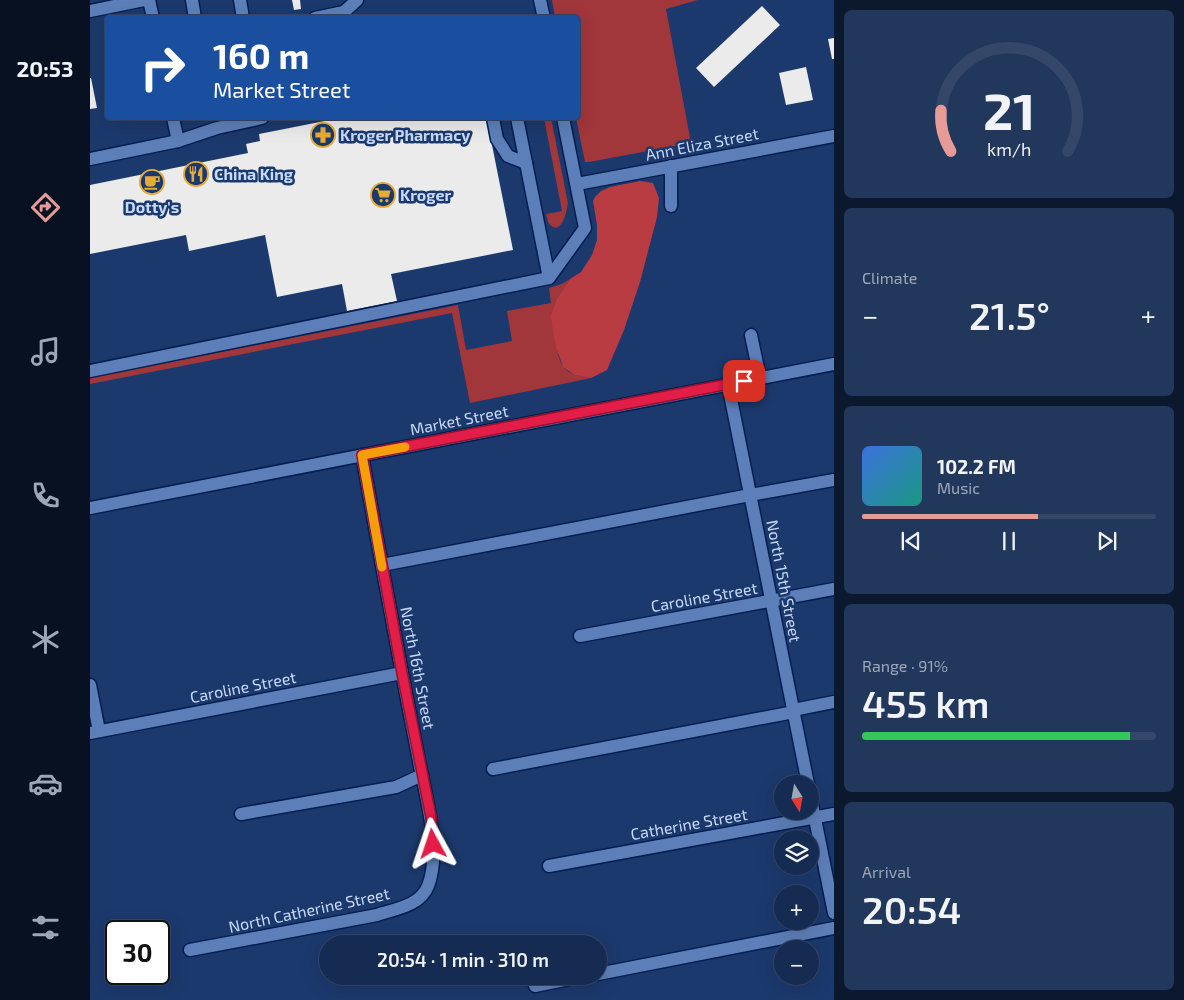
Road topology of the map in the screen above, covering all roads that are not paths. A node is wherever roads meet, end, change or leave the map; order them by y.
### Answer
1 (144, 0) edge
2 (149, 0) edge
3 (192, 0) edge
4 (240, 0) edge
5 (357, 0) edge
6 (540, 0) edge
7 (90, 11) edge
8 (152, 15) edge
9 (194, 15) edge
10 (242, 15) edge
11 (330, 15) edge
12 (543, 15) edge
13 (174, 120) edge
14 (244, 120) edge
15 (493, 120) edge
16 (517, 120) edge
17 (563, 120) edge
18 (216, 123) edge
19 (834, 136) edge
20 (178, 141) junction
21 (90, 159) edge
22 (526, 163) junction
23 (671, 166) junction
24 (577, 184) junction
25 (671, 206) dead end
26 (549, 278) junction
27 (751, 335) dead end
28 (834, 364) edge
29 (90, 371) edge
30 (760, 378) junction
31 (728, 384) junction
32 (362, 455) junction
33 (834, 480) edge
34 (750, 495) junction
35 (90, 508) edge
36 (382, 565) junction
37 (834, 589) edge
38 (771, 601) junction
39 (580, 636) dead end
40 (402, 673) junction
41 (90, 685) edge
42 (834, 702) edge
43 (793, 711) junction
44 (94, 732) edge
45 (493, 769) dead end
46 (806, 775) edge
47 (422, 776) junction
48 (241, 814) dead end
49 (834, 814) edge
50 (819, 817) edge
51 (804, 820) edge
52 (815, 820) edge
53 (549, 866) dead end
54 (427, 888) joint
55 (834, 913) edge
56 (834, 928) edge
57 (190, 950) dead end
58 (607, 972) edge
59 (540, 985) edge
60 (535, 986) dead end

1 - 7 street
2 - 8 street
3 - 9 street
4 - 10 street
5 - 11 street
6 - 12 street
13 - 20 street
14 - 18 street
15 - 22 street
16 - 22 street
17 - 24 street
18 - 20 street
19 - 23 street, Ann Eliza Street
20 - 21 street
22 - 26 street
23 - 24 street, Ann Eliza Street
23 - 25 street
24 - 26 street
26 - 29 street
27 - 30 street
28 - 30 street, Market Street
30 - 31 street, Market Street
31 - 32 street, Market Street
31 - 34 street, North 15th Street
32 - 35 street, Market Street
32 - 36 street, North 16th Street
33 - 34 street
34 - 36 street
34 - 38 street, North 15th Street
36 - 40 street, North 16th Street
37 - 38 street, Caroline Street
38 - 39 street, Caroline Street
38 - 43 street, North 15th Street
40 - 44 street, Caroline Street
40 - 47 street, North 16th Street
41 - 44 street
42 - 43 street
43 - 45 street
43 - 46 street, North 15th Street
47 - 48 street
47 - 54 street, North 16th Street
49 - 50 street, Catherine Street
51 - 53 street, Catherine Street
52 - 55 street
54 - 57 street, North Catherine Street
56 - 58 street
59 - 60 street

